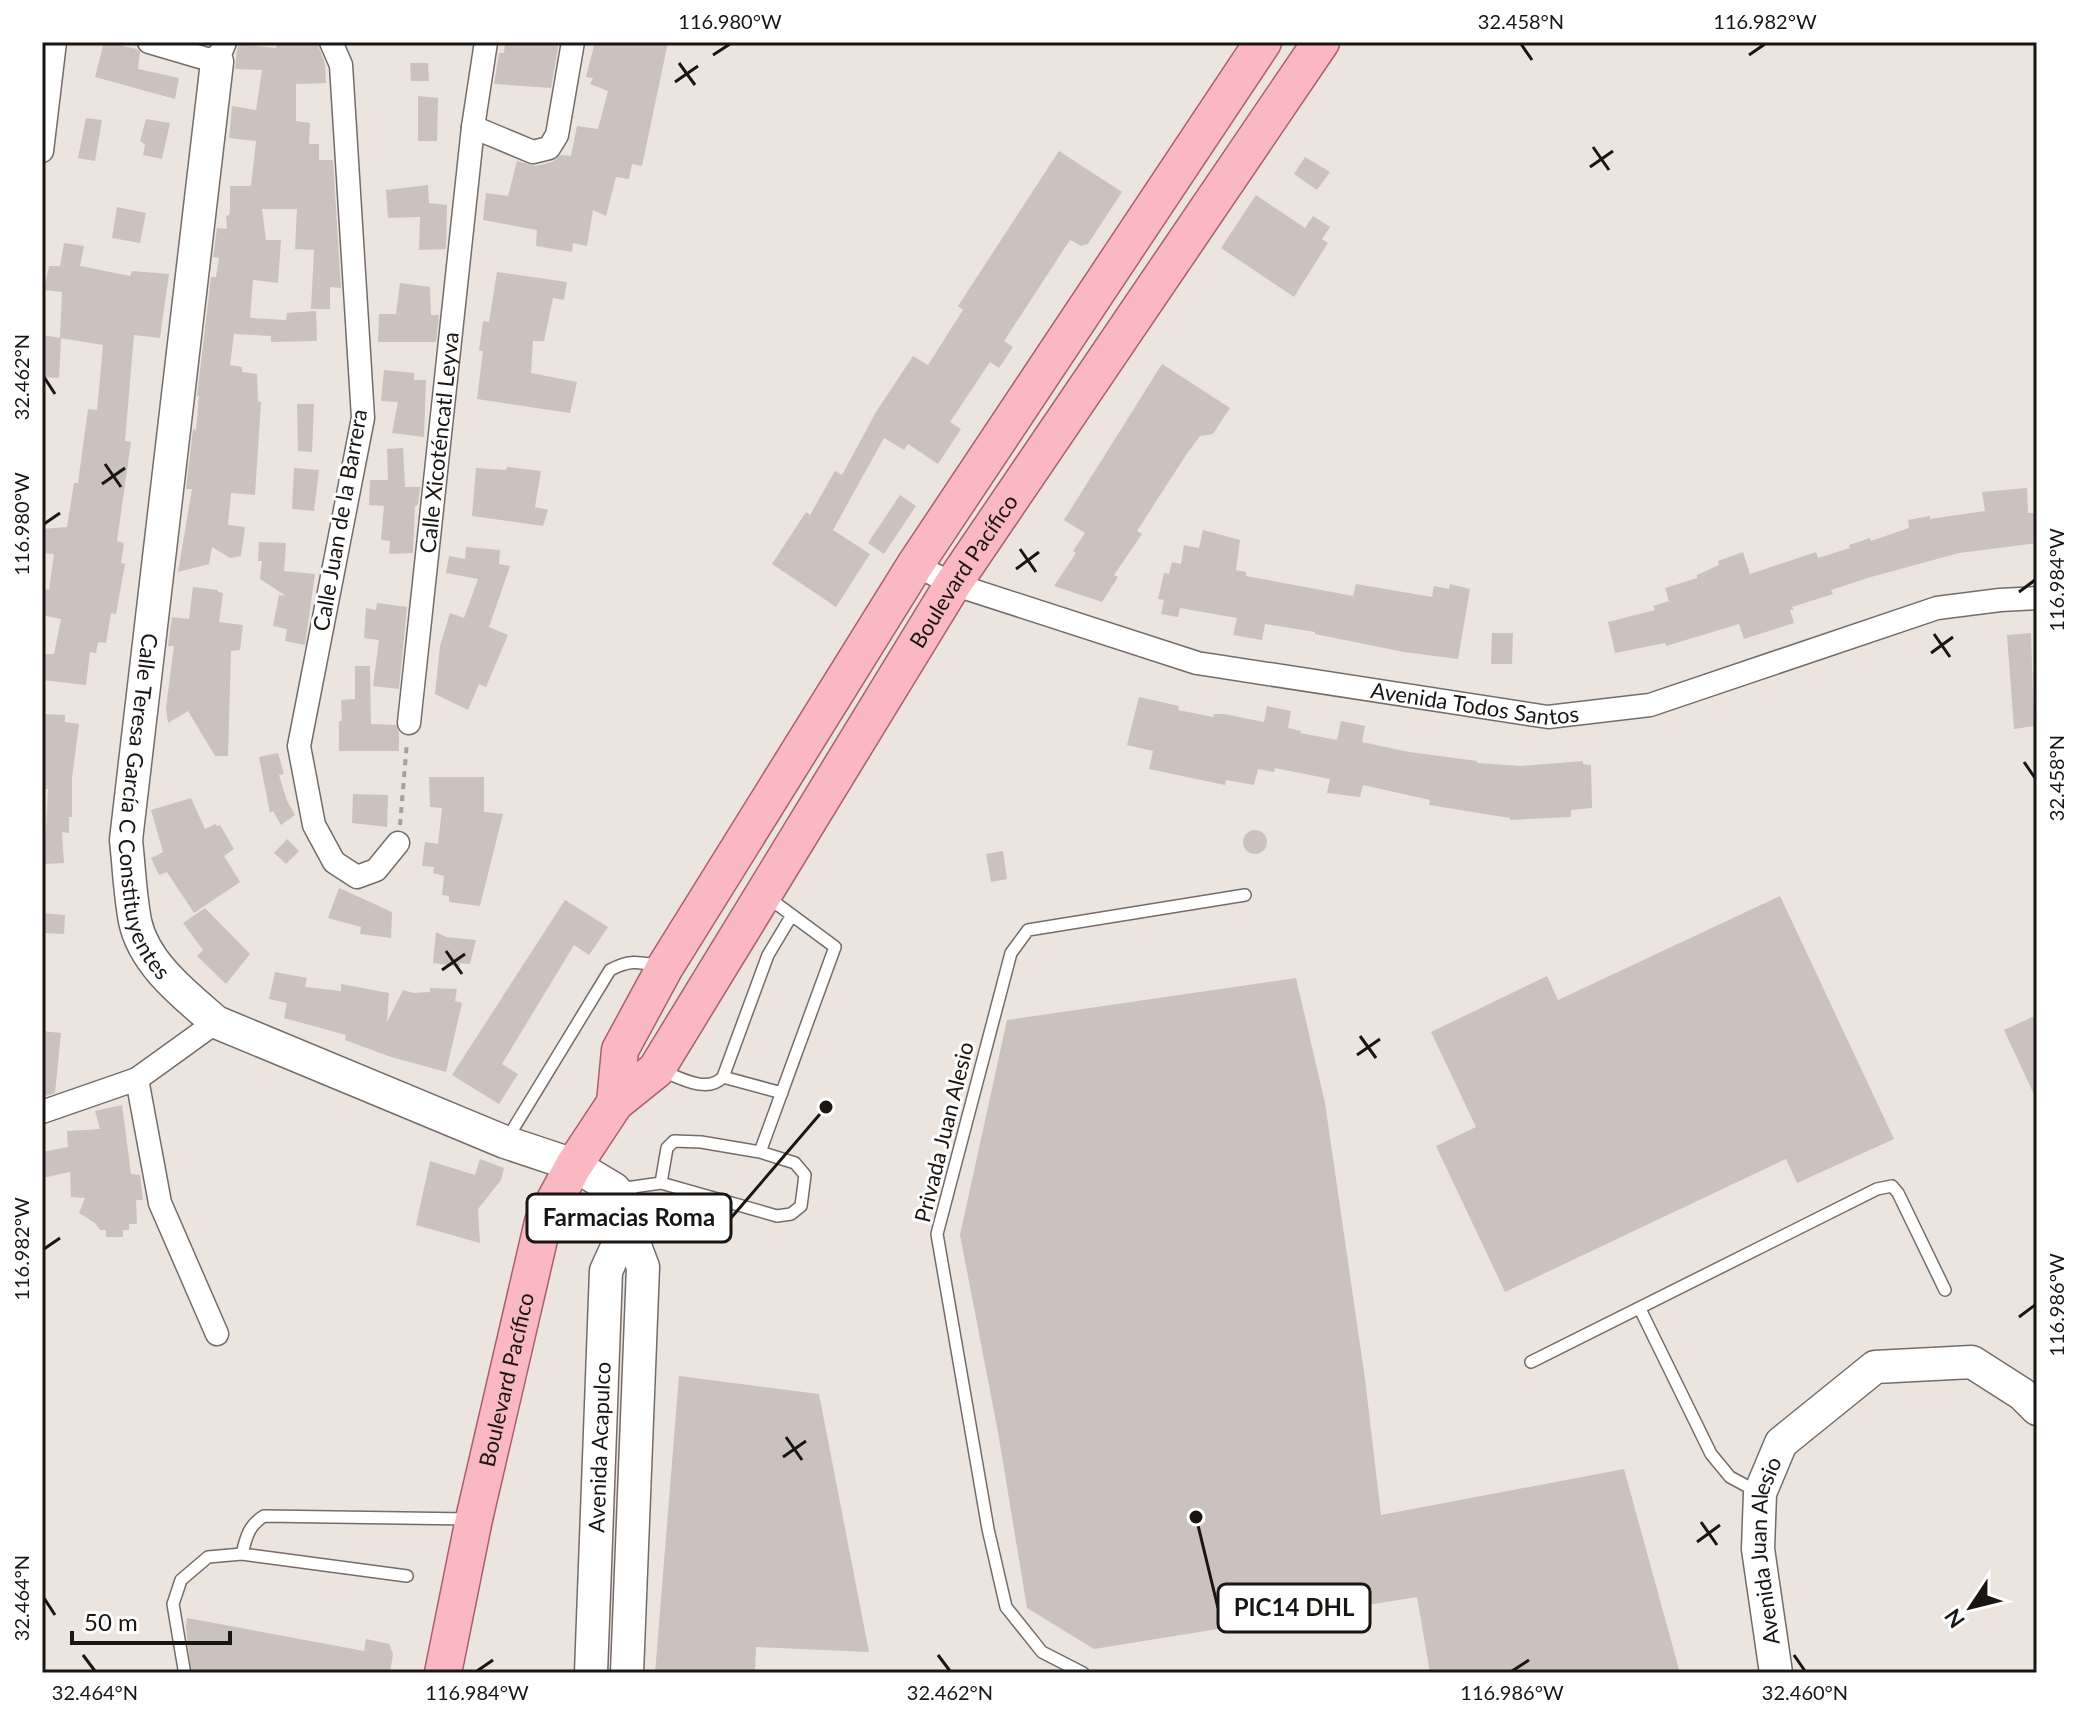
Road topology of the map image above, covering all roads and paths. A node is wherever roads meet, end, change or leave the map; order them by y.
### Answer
1 (55, 42) edge
2 (149, 42) edge
3 (331, 42) edge
4 (486, 42) edge
5 (573, 42) edge
6 (1263, 42) edge
7 (1321, 42) edge
8 (221, 52) edge
9 (473, 127) junction
10 (42, 151) edge
11 (915, 565) junction
12 (953, 584) junction
13 (2037, 598) edge
14 (409, 723) joint
15 (398, 843) joint
16 (764, 894) junction
17 (1245, 895) dead end
18 (792, 915) junction
19 (665, 967) junction
20 (216, 1022) junction
21 (638, 1060) junction
22 (723, 1077) junction
23 (137, 1079) junction
24 (782, 1093) junction
25 (42, 1112) edge
26 (505, 1142) junction
27 (760, 1152) junction
28 (574, 1165) junction
29 (661, 1183) junction
30 (614, 1189) junction
31 (627, 1225) junction
32 (1945, 1290) dead end
33 (1640, 1309) junction
34 (217, 1334) dead end
35 (1531, 1362) dead end
36 (2037, 1409) edge
37 (1760, 1493) junction
38 (474, 1519) junction
39 (242, 1554) junction
40 (407, 1576) dead end
41 (184, 1669) dead end
42 (443, 1673) edge
43 (591, 1673) edge
44 (627, 1673) edge
45 (1083, 1673) edge
46 (1776, 1673) edge

1 - 10 street
2 - 8 street
3 - 15 street, Calle Juan de la Barrera
4 - 9 street, Calle Xicoténcatl Leyva
5 - 9 street
6 - 11 main road, Boulevard Pacífico
7 - 12 main road, Boulevard Pacífico
8 - 20 street, Calle Teresa García C Constituyentes
9 - 14 street, Calle Xicoténcatl Leyva
11 - 12 street, Avenida Todos Santos
11 - 19 main road, Boulevard Pacífico
12 - 13 street, Avenida Todos Santos
12 - 16 main road, Boulevard Pacífico
14 - 15 path
16 - 18 lane
16 - 21 main road, Boulevard Pacífico
17 - 45 lane, Privada Juan Alesio
18 - 22 lane
18 - 24 lane
19 - 21 main road, Boulevard Pacífico
19 - 26 lane
20 - 23 street
20 - 26 street, Calle Teresa García C Constituyentes
21 - 22 lane
21 - 28 main road, Boulevard Pacífico
22 - 24 lane
23 - 25 street
23 - 34 street
24 - 27 lane
26 - 28 street, Calle Teresa García C Constituyentes
27 - 29 lane
27 - 29 lane
28 - 30 street
28 - 38 main road, Boulevard Pacífico
29 - 30 lane
30 - 31 street, Avenida Acapulco
31 - 43 street, Avenida Acapulco
31 - 44 street, Avenida Acapulco
32 - 33 lane
33 - 35 lane
33 - 37 lane
36 - 37 street, Avenida Juan Alesio
37 - 46 street, Avenida Juan Alesio
38 - 39 lane
38 - 42 main road, Boulevard Pacífico
39 - 40 lane
39 - 41 lane

